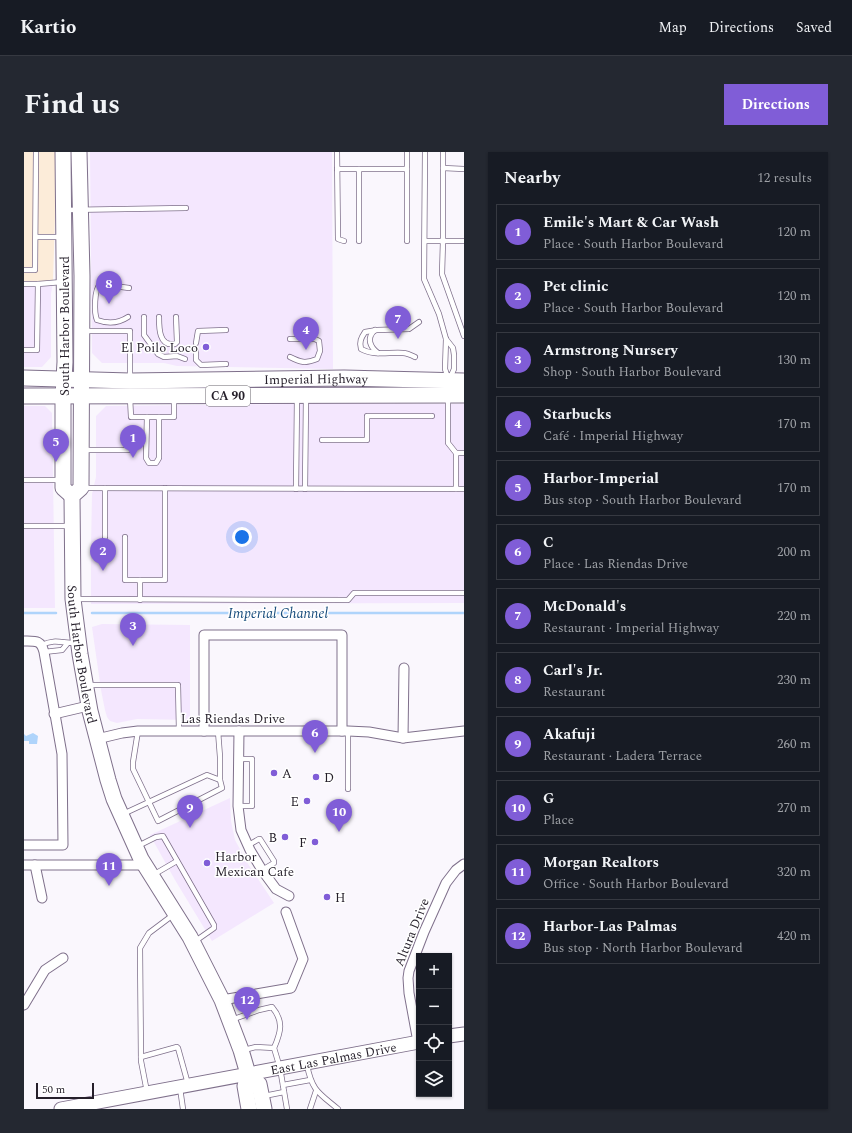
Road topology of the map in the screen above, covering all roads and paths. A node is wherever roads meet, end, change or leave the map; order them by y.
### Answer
1 (36, 152) edge
2 (64, 152) edge
3 (79, 152) edge
4 (337, 152) edge
5 (407, 152) edge
6 (425, 152) edge
7 (443, 152) edge
8 (443, 168) junction
9 (337, 169) junction
10 (359, 169) junction
11 (407, 169) junction
12 (464, 169) edge
13 (186, 208) dead end
14 (64, 210) junction
15 (80, 210) junction
16 (36, 237) junction
17 (64, 237) junction
18 (344, 241) dead end
19 (359, 241) dead end
20 (407, 241) dead end
21 (425, 241) junction
22 (443, 241) junction
23 (464, 241) edge
24 (24, 270) edge
25 (65, 282) junction
26 (24, 284) edge
27 (38, 284) junction
28 (129, 288) dead end
29 (128, 317) dead end
30 (144, 317) dead end
31 (159, 317) dead end
32 (176, 317) dead end
33 (419, 322) dead end
34 (226, 330) dead end
35 (375, 330) junction
36 (82, 332) junction
37 (464, 336) edge
38 (446, 339) junction
39 (290, 340) dead end
40 (196, 343) dead end
41 (24, 350) edge
42 (196, 351) dead end
43 (378, 353) junction
44 (290, 357) dead end
45 (415, 357) dead end
46 (186, 359) dead end
47 (226, 364) dead end
48 (24, 378) edge
49 (82, 378) junction
50 (356, 378) junction
51 (64, 379) junction
52 (130, 381) junction
53 (464, 381) edge
54 (448, 388) junction
55 (301, 395) junction
56 (464, 395) edge
57 (24, 396) edge
58 (63, 396) junction
59 (81, 396) junction
60 (130, 396) junction
61 (174, 396) junction
62 (432, 416) dead end
63 (146, 417) junction
64 (160, 417) junction
65 (130, 430) dead end
66 (322, 440) dead end
67 (81, 450) junction
68 (456, 453) junction
69 (464, 453) edge
70 (24, 480) edge
71 (63, 480) junction
72 (105, 488) junction
73 (165, 488) junction
74 (296, 489) junction
75 (305, 489) junction
76 (456, 489) junction
77 (464, 489) edge
78 (77, 492) junction
79 (24, 526) edge
80 (73, 526) junction
81 (105, 537) dead end
82 (125, 537) dead end
83 (140, 580) junction
84 (464, 593) edge
85 (73, 599) junction
86 (140, 600) junction
87 (24, 640) edge
88 (72, 643) junction
89 (43, 648) junction
90 (404, 668) dead end
91 (84, 685) junction
92 (88, 706) junction
93 (54, 714) junction
94 (138, 731) junction
95 (179, 731) junction
96 (204, 731) junction
97 (218, 731) junction
98 (239, 731) junction
99 (345, 731) junction
100 (464, 731) edge
101 (403, 738) junction
102 (97, 739) junction
103 (239, 758) junction
104 (220, 780) junction
105 (348, 789) dead end
106 (148, 802) junction
107 (238, 806) junction
108 (121, 815) junction
109 (24, 845) edge
110 (248, 846) junction
111 (135, 847) junction
112 (177, 861) junction
113 (464, 864) edge
114 (24, 865) edge
115 (35, 865) junction
116 (148, 870) junction
117 (262, 870) junction
118 (289, 896) dead end
119 (42, 898) dead end
120 (286, 912) dead end
121 (174, 914) junction
122 (192, 943) junction
123 (63, 958) dead end
124 (222, 1000) junction
125 (24, 1005) edge
126 (230, 1020) junction
127 (416, 1027) edge
128 (464, 1034) edge
129 (452, 1036) edge
130 (416, 1043) edge
131 (274, 1048) junction
132 (241, 1050) junction
133 (141, 1056) junction
134 (307, 1064) junction
135 (280, 1068) junction
136 (248, 1074) junction
137 (310, 1080) junction
138 (283, 1085) junction
139 (184, 1086) junction
140 (316, 1091) junction
141 (284, 1092) junction
142 (148, 1093) junction
143 (263, 1103) edge
144 (61, 1109) edge
145 (183, 1109) edge
146 (249, 1109) edge
147 (287, 1109) edge
148 (310, 1109) edge
149 (338, 1109) edge

1 - 16 lane
2 - 14 main road, South Harbor Boulevard
3 - 15 main road, South Harbor Boulevard
4 - 9 lane
5 - 11 lane
6 - 21 lane
7 - 8 lane
8 - 12 lane
8 - 22 lane
9 - 10 lane
9 - 18 lane
10 - 11 lane
10 - 19 lane
11 - 20 lane
13 - 15 lane
14 - 15 lane
14 - 17 main road, South Harbor Boulevard
15 - 36 main road, South Harbor Boulevard
16 - 17 lane
16 - 24 lane
17 - 25 main road, South Harbor Boulevard
21 - 22 lane
21 - 38 lane
22 - 23 lane
22 - 37 lane
25 - 27 lane
25 - 51 main road, South Harbor Boulevard
26 - 27 lane
27 - 41 lane
28 - 29 lane
30 - 46 lane
31 - 32 lane
33 - 35 lane
34 - 40 lane
35 - 43 lane
35 - 43 lane
36 - 49 main road, South Harbor Boulevard
36 - 52 lane
38 - 54 lane
38 - 54 lane
39 - 44 lane
42 - 47 lane
43 - 45 lane
48 - 51 main road, Imperial Highway / CA 90
49 - 51 main road, Imperial Highway / CA 90
49 - 52 main road, Imperial Highway / CA 90
49 - 59 main road, South Harbor Boulevard
50 - 52 main road, Imperial Highway / CA 90
50 - 54 main road, Imperial Highway / CA 90
50 - 55 main road
51 - 58 main road, South Harbor Boulevard
53 - 54 main road, Imperial Highway / CA 90
54 - 55 main road, Imperial Highway / CA 90
54 - 56 main road, Imperial Highway / CA 90
54 - 68 lane
55 - 61 main road, Imperial Highway / CA 90
55 - 74 lane
55 - 75 lane
57 - 58 main road, Imperial Highway / CA 90
58 - 59 main road, Imperial Highway / CA 90
58 - 71 main road, South Harbor Boulevard
59 - 60 main road, Imperial Highway / CA 90
59 - 67 main road, South Harbor Boulevard
60 - 61 main road, Imperial Highway / CA 90
60 - 63 lane
61 - 64 lane
62 - 66 lane
63 - 64 lane
63 - 64 lane
65 - 67 lane
67 - 78 main road, South Harbor Boulevard
68 - 69 lane
68 - 76 lane
70 - 71 lane
71 - 78 main road, South Harbor Boulevard
72 - 73 lane
72 - 78 lane
72 - 81 lane
73 - 74 lane
73 - 83 lane
74 - 75 lane
75 - 76 lane
76 - 77 lane
78 - 80 main road, South Harbor Boulevard
79 - 80 lane
80 - 85 main road, South Harbor Boulevard
82 - 83 lane
83 - 86 lane
84 - 86 lane
85 - 86 lane
85 - 88 main road, South Harbor Boulevard
87 - 89 street
88 - 89 lane
88 - 89 lane
88 - 91 main road, South Harbor Boulevard
89 - 93 street
90 - 101 street
91 - 92 main road, South Harbor Boulevard
91 - 95 lane
92 - 93 street
92 - 102 main road, South Harbor Boulevard
93 - 109 street
94 - 95 street, Las Riendas Drive
94 - 102 street, Las Riendas Drive
94 - 106 lane
95 - 96 street, Las Riendas Drive
96 - 97 street, Las Riendas Drive
96 - 99 street
97 - 98 street, Las Riendas Drive
97 - 104 lane
98 - 99 street, Las Riendas Drive
98 - 103 street
99 - 101 street, Las Riendas Drive
99 - 105 lane
100 - 101 street, Las Riendas Drive
102 - 108 main road, South Harbor Boulevard
103 - 107 street
103 - 107 lane
104 - 106 lane
104 - 106 lane
106 - 108 lane
107 - 110 street
108 - 111 main road
110 - 117 street
110 - 117 lane
111 - 112 lane
111 - 116 main road
112 - 116 lane
112 - 122 lane
113 - 127 street, Altura Drive
114 - 115 street
115 - 116 street
115 - 119 street
116 - 121 main road
117 - 118 street
120 - 124 street
121 - 122 main road
121 - 133 lane
122 - 124 main road
123 - 125 street
124 - 126 main road
126 - 131 lane
126 - 132 main road
128 - 129 street
130 - 134 street, East Las Palmas Drive
131 - 132 lane
131 - 135 lane
132 - 136 main road
133 - 139 lane
133 - 142 lane
134 - 135 street, East Las Palmas Drive
134 - 137 lane
135 - 136 street, East Las Palmas Drive
135 - 138 lane
136 - 139 street, East Las Palmas Drive
136 - 143 main road
136 - 146 main road
137 - 138 lane
137 - 140 lane
138 - 141 lane
139 - 142 street, East Las Palmas Drive
139 - 145 lane
140 - 148 lane
140 - 149 lane
141 - 143 lane
141 - 147 lane
142 - 144 street, East Las Palmas Drive

